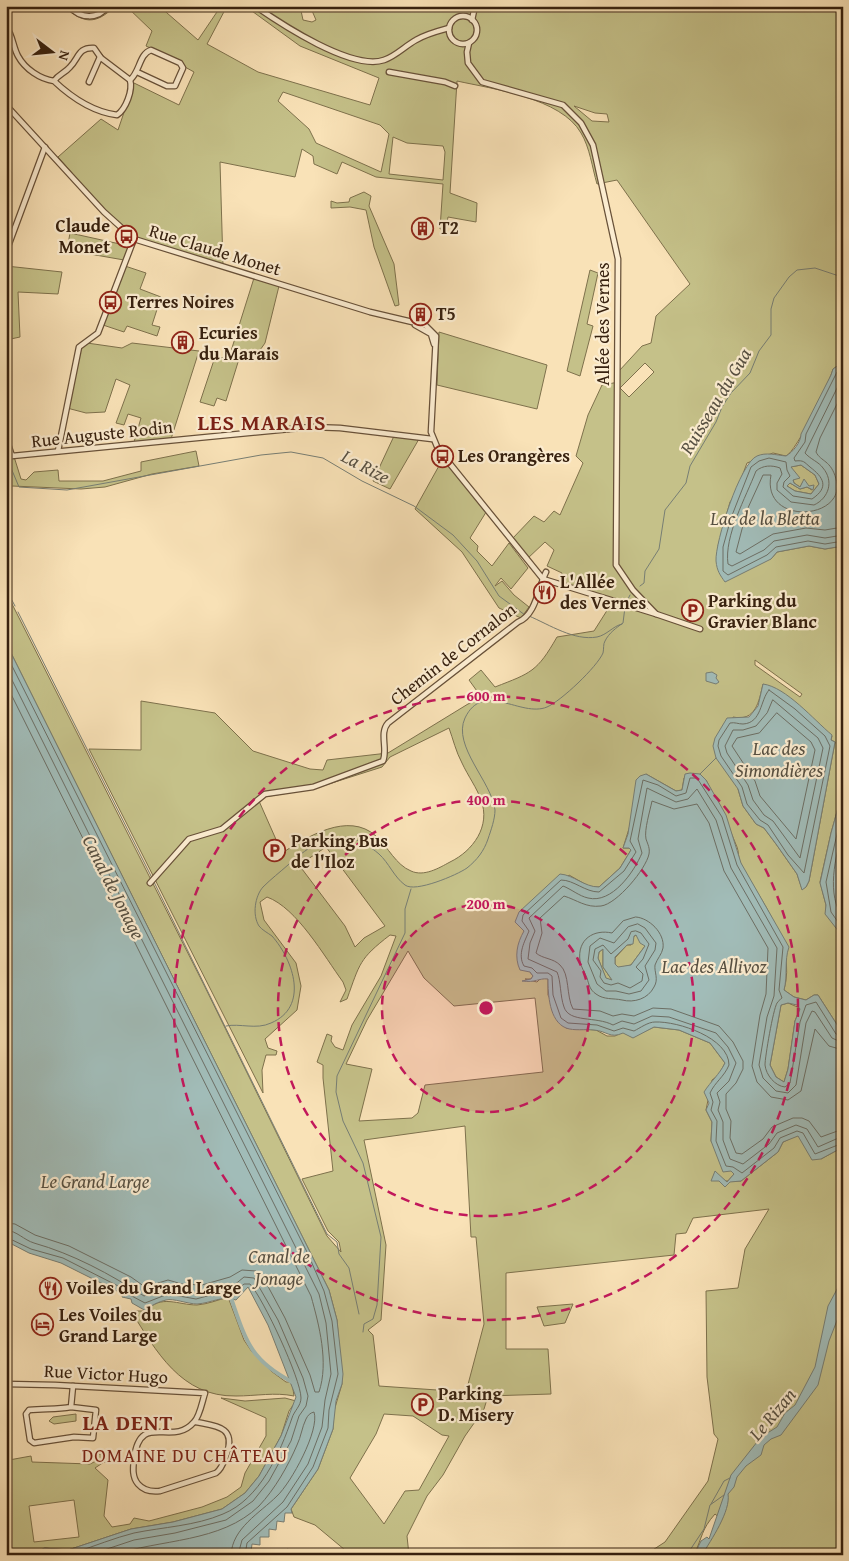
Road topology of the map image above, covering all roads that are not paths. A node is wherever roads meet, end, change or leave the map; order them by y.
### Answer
1 (70, 6) edge
2 (108, 6) edge
3 (255, 6) edge
4 (475, 7) edge
5 (465, 16) junction
6 (472, 20) junction
7 (6, 26) edge
8 (449, 28) junction
9 (440, 31) junction
10 (449, 34) junction
11 (469, 42) junction
12 (460, 44) junction
13 (467, 52) junction
14 (100, 57) junction
15 (137, 72) junction
16 (389, 72) dead end
17 (130, 80) junction
18 (54, 81) junction
19 (89, 82) dead end
20 (455, 86) dead end
21 (6, 105) edge
22 (45, 147) junction
23 (134, 239) junction
24 (6, 252) edge
25 (6, 438) edge
26 (432, 439) junction
27 (58, 451) junction
28 (546, 572) dead end
29 (543, 579) junction
30 (656, 614) junction
31 (700, 630) dead end
32 (150, 883) dead end
33 (6, 1384) edge
34 (73, 1386) junction
35 (72, 1407) junction
36 (196, 1422) junction

1 - 2 street
3 - 9 street
4 - 5 street
4 - 6 street
5 - 6 street
5 - 8 street
6 - 11 street
7 - 18 street
8 - 9 street
8 - 10 street
9 - 10 street
10 - 12 street
11 - 12 street
11 - 13 street
12 - 13 street, Allée des Vernes
13 - 30 street, Allée des Vernes
14 - 17 street
14 - 18 street
14 - 19 street
15 - 15 street
15 - 17 street
16 - 20 street
17 - 18 street
21 - 22 street, Rue Claude Monet
22 - 23 street, Rue Claude Monet
22 - 24 street
23 - 26 street, Rue Claude Monet
23 - 27 street
25 - 27 street, Rue Auguste Rodin
26 - 27 street, Rue Auguste Rodin
26 - 29 street
28 - 29 street, Chemin de Cornalon
29 - 30 street
29 - 32 street, Chemin de Cornalon
30 - 31 street, Allée des Vernes
33 - 34 street, Rue Victor Hugo
34 - 35 street
34 - 36 street, Rue Victor Hugo
35 - 35 street
36 - 36 street

